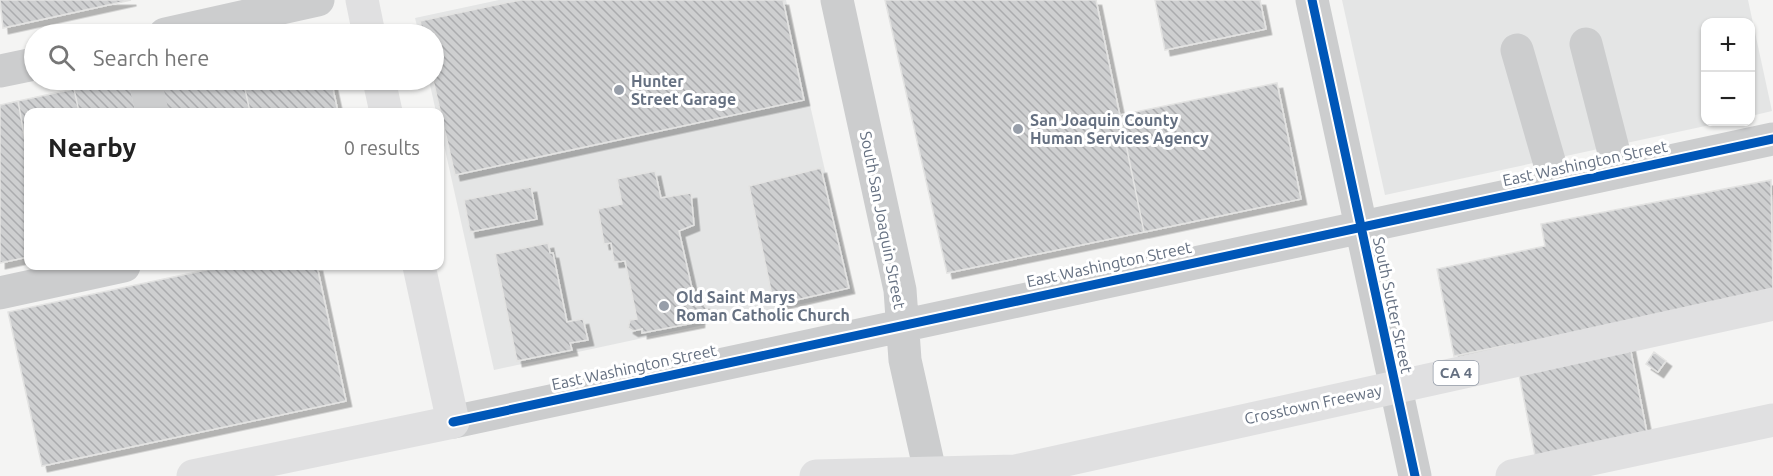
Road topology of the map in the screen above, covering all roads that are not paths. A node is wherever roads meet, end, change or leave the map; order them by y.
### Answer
1 (318, 0) edge
2 (362, 0) edge
3 (837, 0) edge
4 (1312, 0) edge
5 (210, 24) edge
6 (367, 24) edge
7 (1586, 44) dead end
8 (1517, 50) dead end
9 (24, 66) edge
10 (0, 71) edge
11 (147, 90) edge
12 (381, 90) edge
13 (151, 108) edge
14 (385, 108) edge
15 (1773, 139) edge
16 (1619, 172) junction
17 (1556, 185) junction
18 (1361, 226) junction
19 (105, 270) edge
20 (420, 270) edge
21 (0, 292) edge
22 (1773, 293) edge
23 (1773, 304) edge
24 (902, 324) junction
25 (1654, 330) junction
26 (1773, 420) edge
27 (453, 422) junction
28 (1692, 438) junction
29 (1773, 438) edge
30 (1007, 473) edge
31 (193, 476) edge
32 (816, 476) edge
33 (931, 476) edge
34 (1415, 476) edge
35 (1512, 476) edge

1 - 5 street
2 - 6 main road
3 - 24 street, South San Joaquin Street
4 - 18 street, South Sutter Street
7 - 16 street
8 - 17 street
9 - 10 street
11 - 13 street
12 - 14 main road
15 - 16 street, East Washington Street
16 - 17 street, East Washington Street
17 - 18 street, East Washington Street
18 - 24 street, East Washington Street
18 - 34 street, South Sutter Street
19 - 21 street
20 - 27 main road
22 - 25 main road
23 - 25 main road, Crosstown Freeway / CA 4
24 - 27 street, East Washington Street
24 - 33 street, South San Joaquin Street
25 - 30 main road, Crosstown Freeway / CA 4
26 - 28 main road
27 - 31 main road, East Washington Street
28 - 29 main road
28 - 35 main road
30 - 32 main road, Crosstown Freeway

